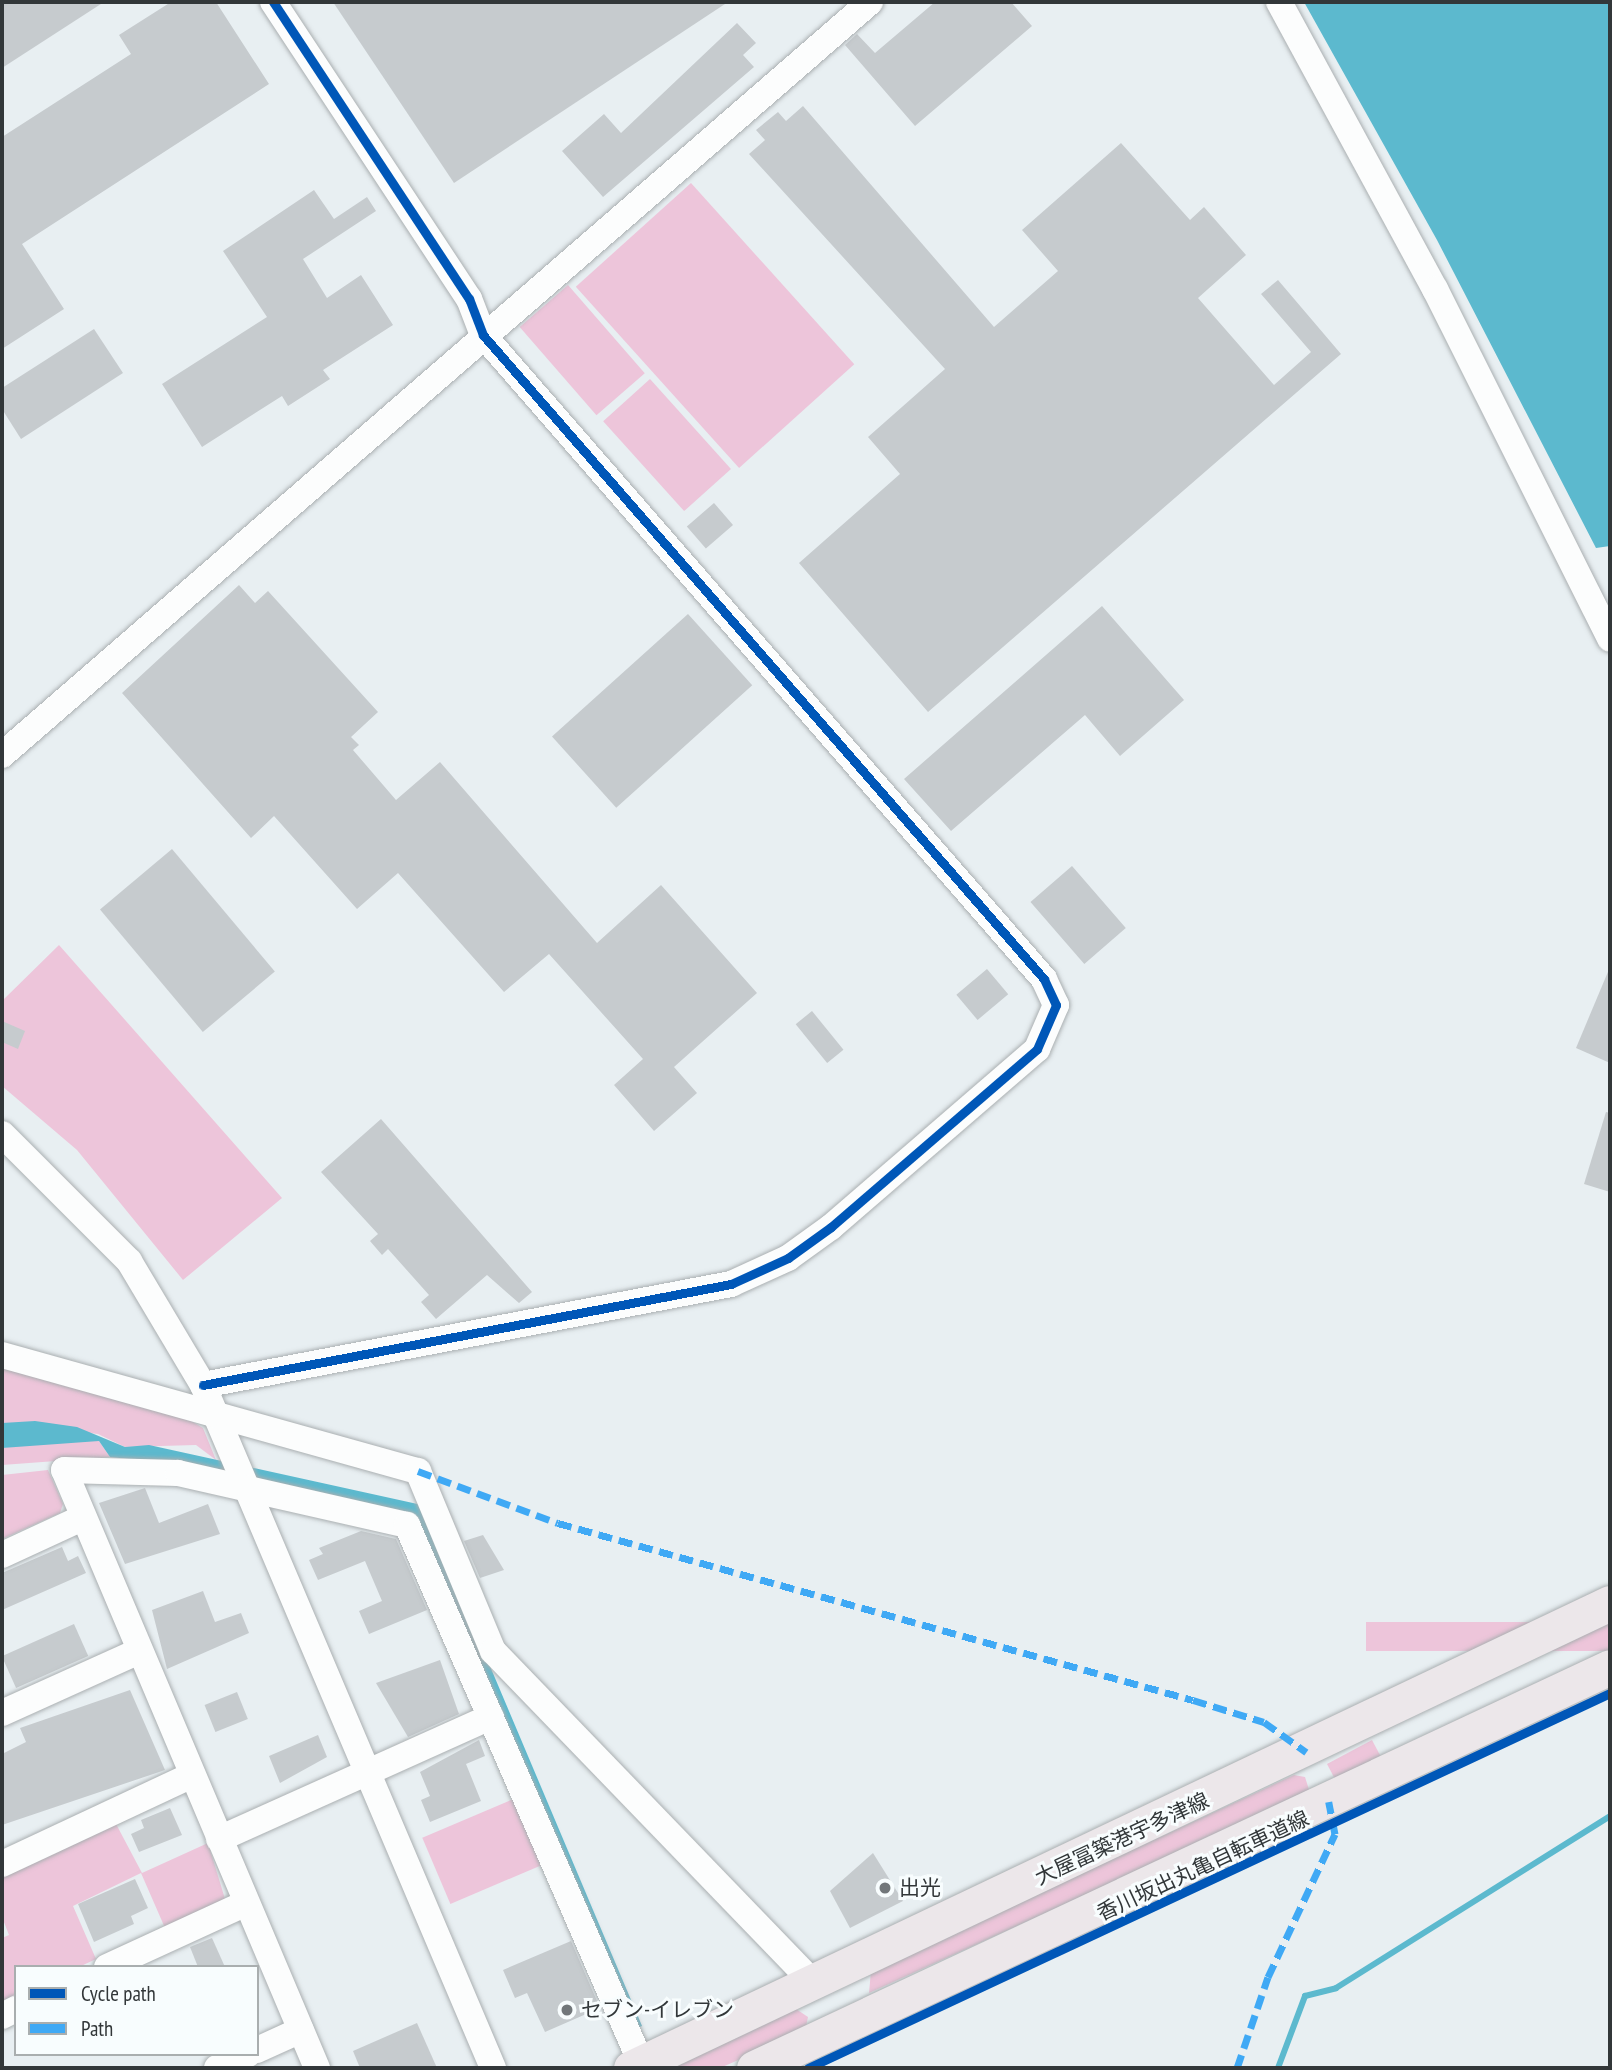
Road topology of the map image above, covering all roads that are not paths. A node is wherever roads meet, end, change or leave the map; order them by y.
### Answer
1 (273, 2) edge
2 (870, 2) edge
3 (1279, 2) edge
4 (483, 335) junction
5 (1610, 639) edge
6 (2, 755) edge
7 (2, 1134) edge
8 (2, 1354) edge
9 (203, 1385) junction
10 (214, 1414) junction
11 (244, 1486) junction
12 (82, 1518) junction
13 (2, 1555) edge
14 (1610, 1603) edge
15 (139, 1651) junction
16 (1610, 1667) edge
17 (2, 1713) edge
18 (491, 1717) junction
19 (1306, 1752) junction
20 (366, 1772) junction
21 (192, 1775) junction
22 (1329, 1802) junction
23 (219, 1839) junction
24 (2, 1864) edge
25 (246, 1903) junction
26 (111, 1965) edge
27 (814, 1983) junction
28 (855, 2024) junction
29 (301, 2030) junction
30 (259, 2049) edge
31 (244, 2056) edge
32 (636, 2066) edge
33 (217, 2068) edge
34 (317, 2068) edge
35 (494, 2068) edge
36 (754, 2068) edge

1 - 4 street
2 - 4 street
3 - 5 street
4 - 6 street
4 - 9 street
7 - 9 street
8 - 10 street
9 - 10 street
10 - 11 street
10 - 27 street
11 - 12 street
11 - 18 street
11 - 20 street
12 - 13 street
12 - 15 street
14 - 19 main road, 大屋冨築港宇多津線
15 - 17 street
15 - 21 street
16 - 22 main road
18 - 20 street
18 - 32 street
19 - 22 main road
19 - 27 main road, 大屋冨築港宇多津線
20 - 23 street
20 - 35 street
21 - 23 street
21 - 24 street
22 - 28 main road
23 - 25 street
25 - 26 street
25 - 29 street
27 - 28 main road
27 - 32 main road, 大屋冨築港宇多津線
28 - 36 main road
29 - 30 street
29 - 34 street
31 - 33 street

